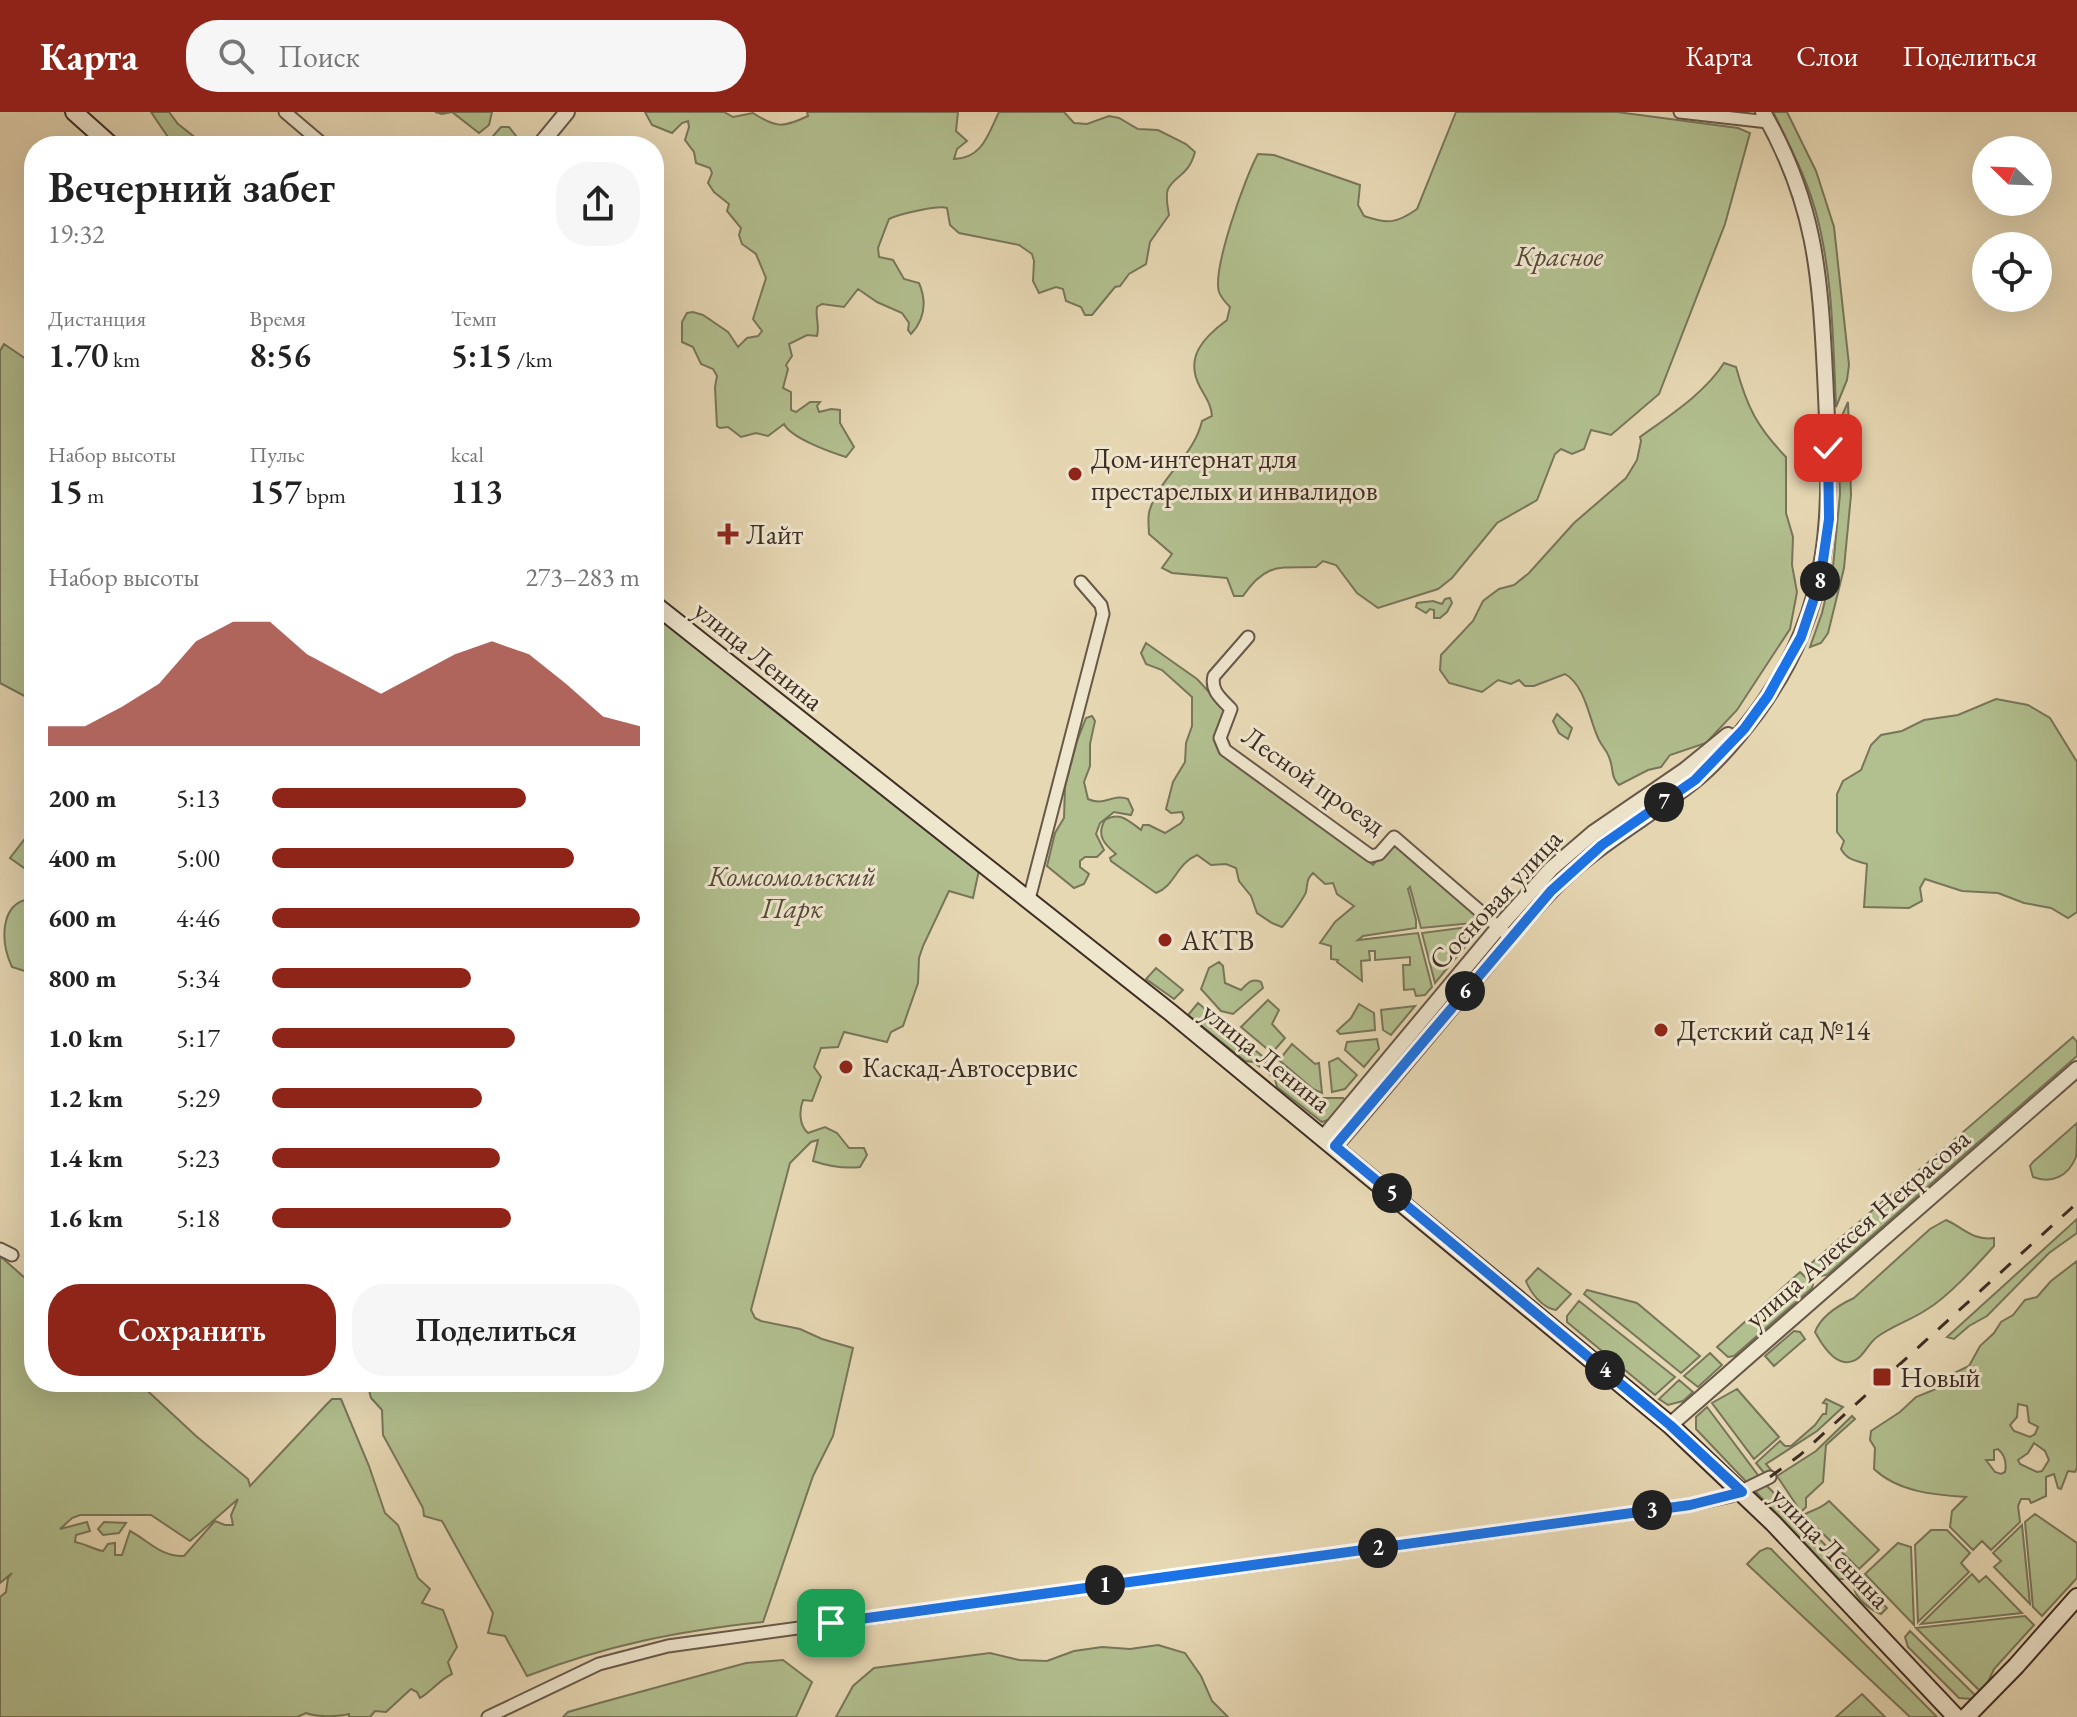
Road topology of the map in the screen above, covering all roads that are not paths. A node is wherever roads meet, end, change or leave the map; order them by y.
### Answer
1 (74, 112) edge
2 (285, 112) edge
3 (567, 112) edge
4 (1680, 112) edge
5 (1766, 117) edge
6 (101, 136) edge
7 (313, 136) edge
8 (547, 136) edge
9 (1081, 582) dead end
10 (664, 612) edge
11 (1248, 637) dead end
12 (1029, 899) junction
13 (1505, 932) junction
14 (2077, 1069) edge
15 (1330, 1142) junction
16 (0, 1249) edge
17 (12, 1255) dead end
18 (1670, 1425) junction
19 (1770, 1477) dead end
20 (1742, 1492) junction
21 (2077, 1597) edge
22 (488, 1717) edge
23 (1956, 1717) edge
24 (1966, 1717) edge

1 - 6 main road
2 - 7 street
3 - 8 street
4 - 5 street
5 - 13 street, Сосновая улица
9 - 12 street
10 - 12 main road, улица Ленина
11 - 13 street, Лесной проезд
12 - 15 main road, улица Ленина
13 - 15 street, Сосновая улица
14 - 18 street, улица Алексея Некрасова
15 - 18 main road, улица Ленина
16 - 17 street
18 - 20 main road, улица Ленина
19 - 20 street
20 - 22 street
20 - 23 main road, улица Ленина
21 - 24 main road

